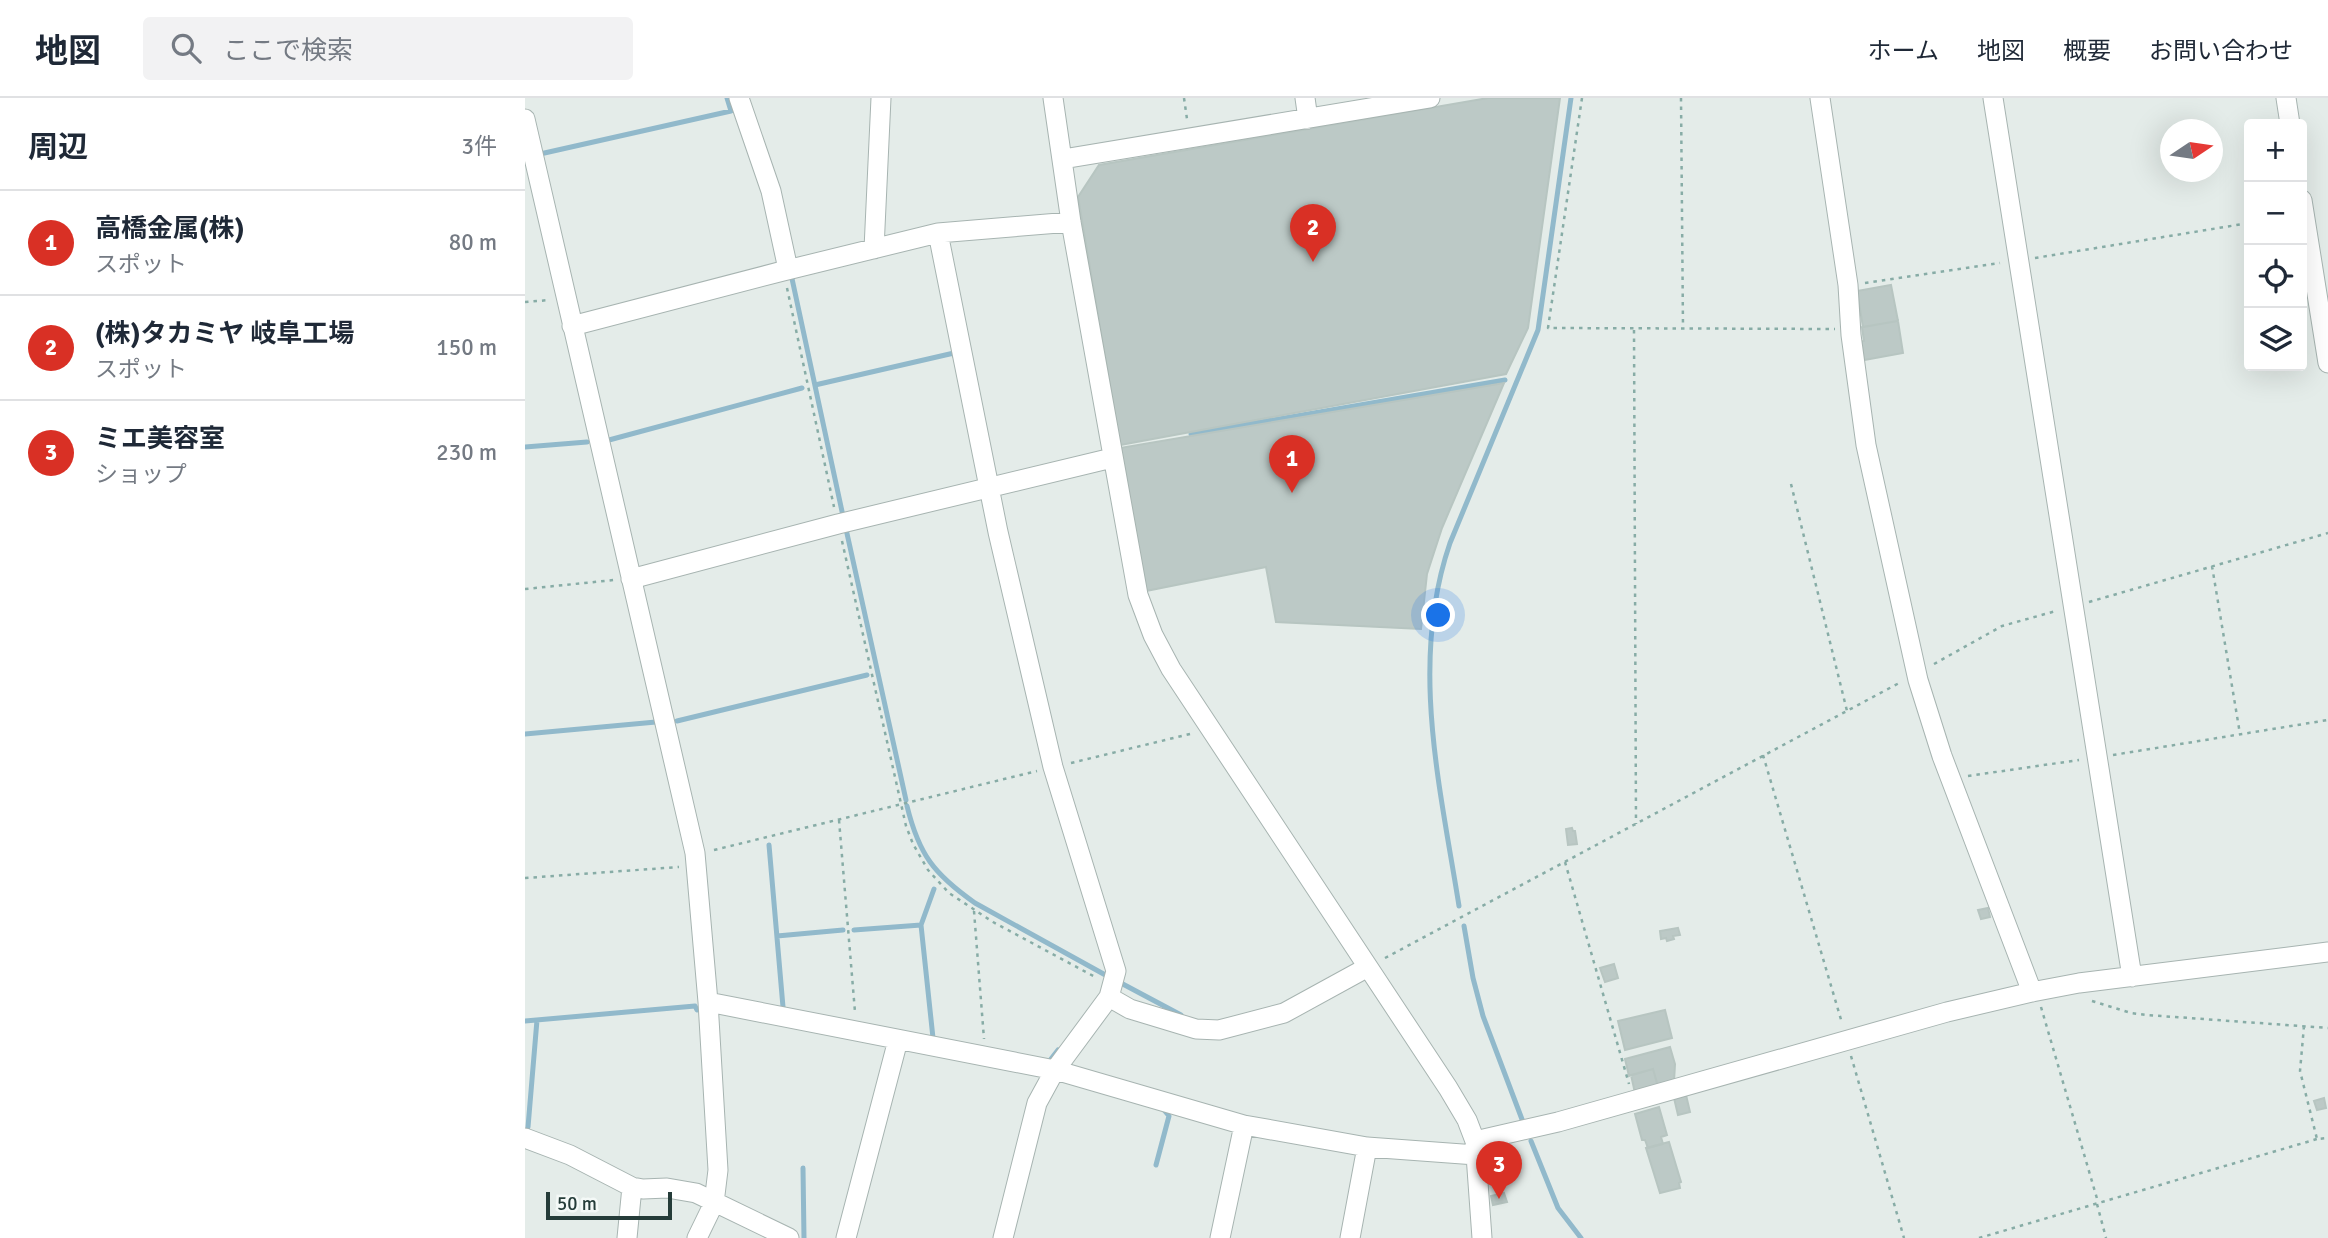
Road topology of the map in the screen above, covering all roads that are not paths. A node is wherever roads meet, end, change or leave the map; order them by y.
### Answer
1 (739, 98) edge
2 (881, 98) edge
3 (1053, 98) edge
4 (1305, 98) edge
5 (1430, 98) edge
6 (1820, 98) edge
7 (1993, 98) edge
8 (2286, 98) edge
9 (525, 119) edge
10 (1308, 119) junction
11 (2289, 119) edge
12 (1063, 159) junction
13 (1071, 222) junction
14 (2307, 231) edge
15 (938, 233) junction
16 (874, 249) junction
17 (786, 270) junction
18 (572, 326) junction
19 (2328, 363) edge
20 (1112, 458) junction
21 (989, 488) junction
22 (631, 579) junction
23 (2328, 952) edge
24 (1368, 967) junction
25 (2132, 976) junction
26 (2034, 991) junction
27 (1110, 992) junction
28 (708, 1002) junction
29 (898, 1040) junction
30 (1055, 1070) junction
31 (1244, 1125) junction
32 (525, 1138) edge
33 (1367, 1147) junction
34 (1476, 1148) junction
35 (632, 1187) junction
36 (715, 1203) junction
37 (627, 1238) edge
38 (697, 1238) edge
39 (789, 1238) edge
40 (846, 1238) edge
41 (1003, 1238) edge
42 (1220, 1238) edge
43 (1350, 1238) edge
44 (1482, 1238) edge

1 - 17 street
2 - 16 street
3 - 12 street
4 - 10 street
5 - 10 street
6 - 26 street
7 - 25 street
8 - 11 street
9 - 18 street
10 - 12 street
12 - 13 street
13 - 15 street
13 - 20 street
14 - 19 street
15 - 16 street
15 - 21 street
16 - 17 street
17 - 18 street
18 - 22 street
20 - 21 street
20 - 24 street
21 - 22 street
21 - 27 street
22 - 28 street
23 - 25 street
24 - 27 street
24 - 34 street
25 - 26 street
26 - 34 street
27 - 30 street
28 - 29 street
28 - 36 street
29 - 30 street
29 - 40 street
30 - 31 street
30 - 41 street
31 - 33 street
31 - 42 street
32 - 35 street
33 - 34 street
33 - 43 street
34 - 44 street
35 - 36 street
35 - 37 street
36 - 38 street
36 - 39 street

